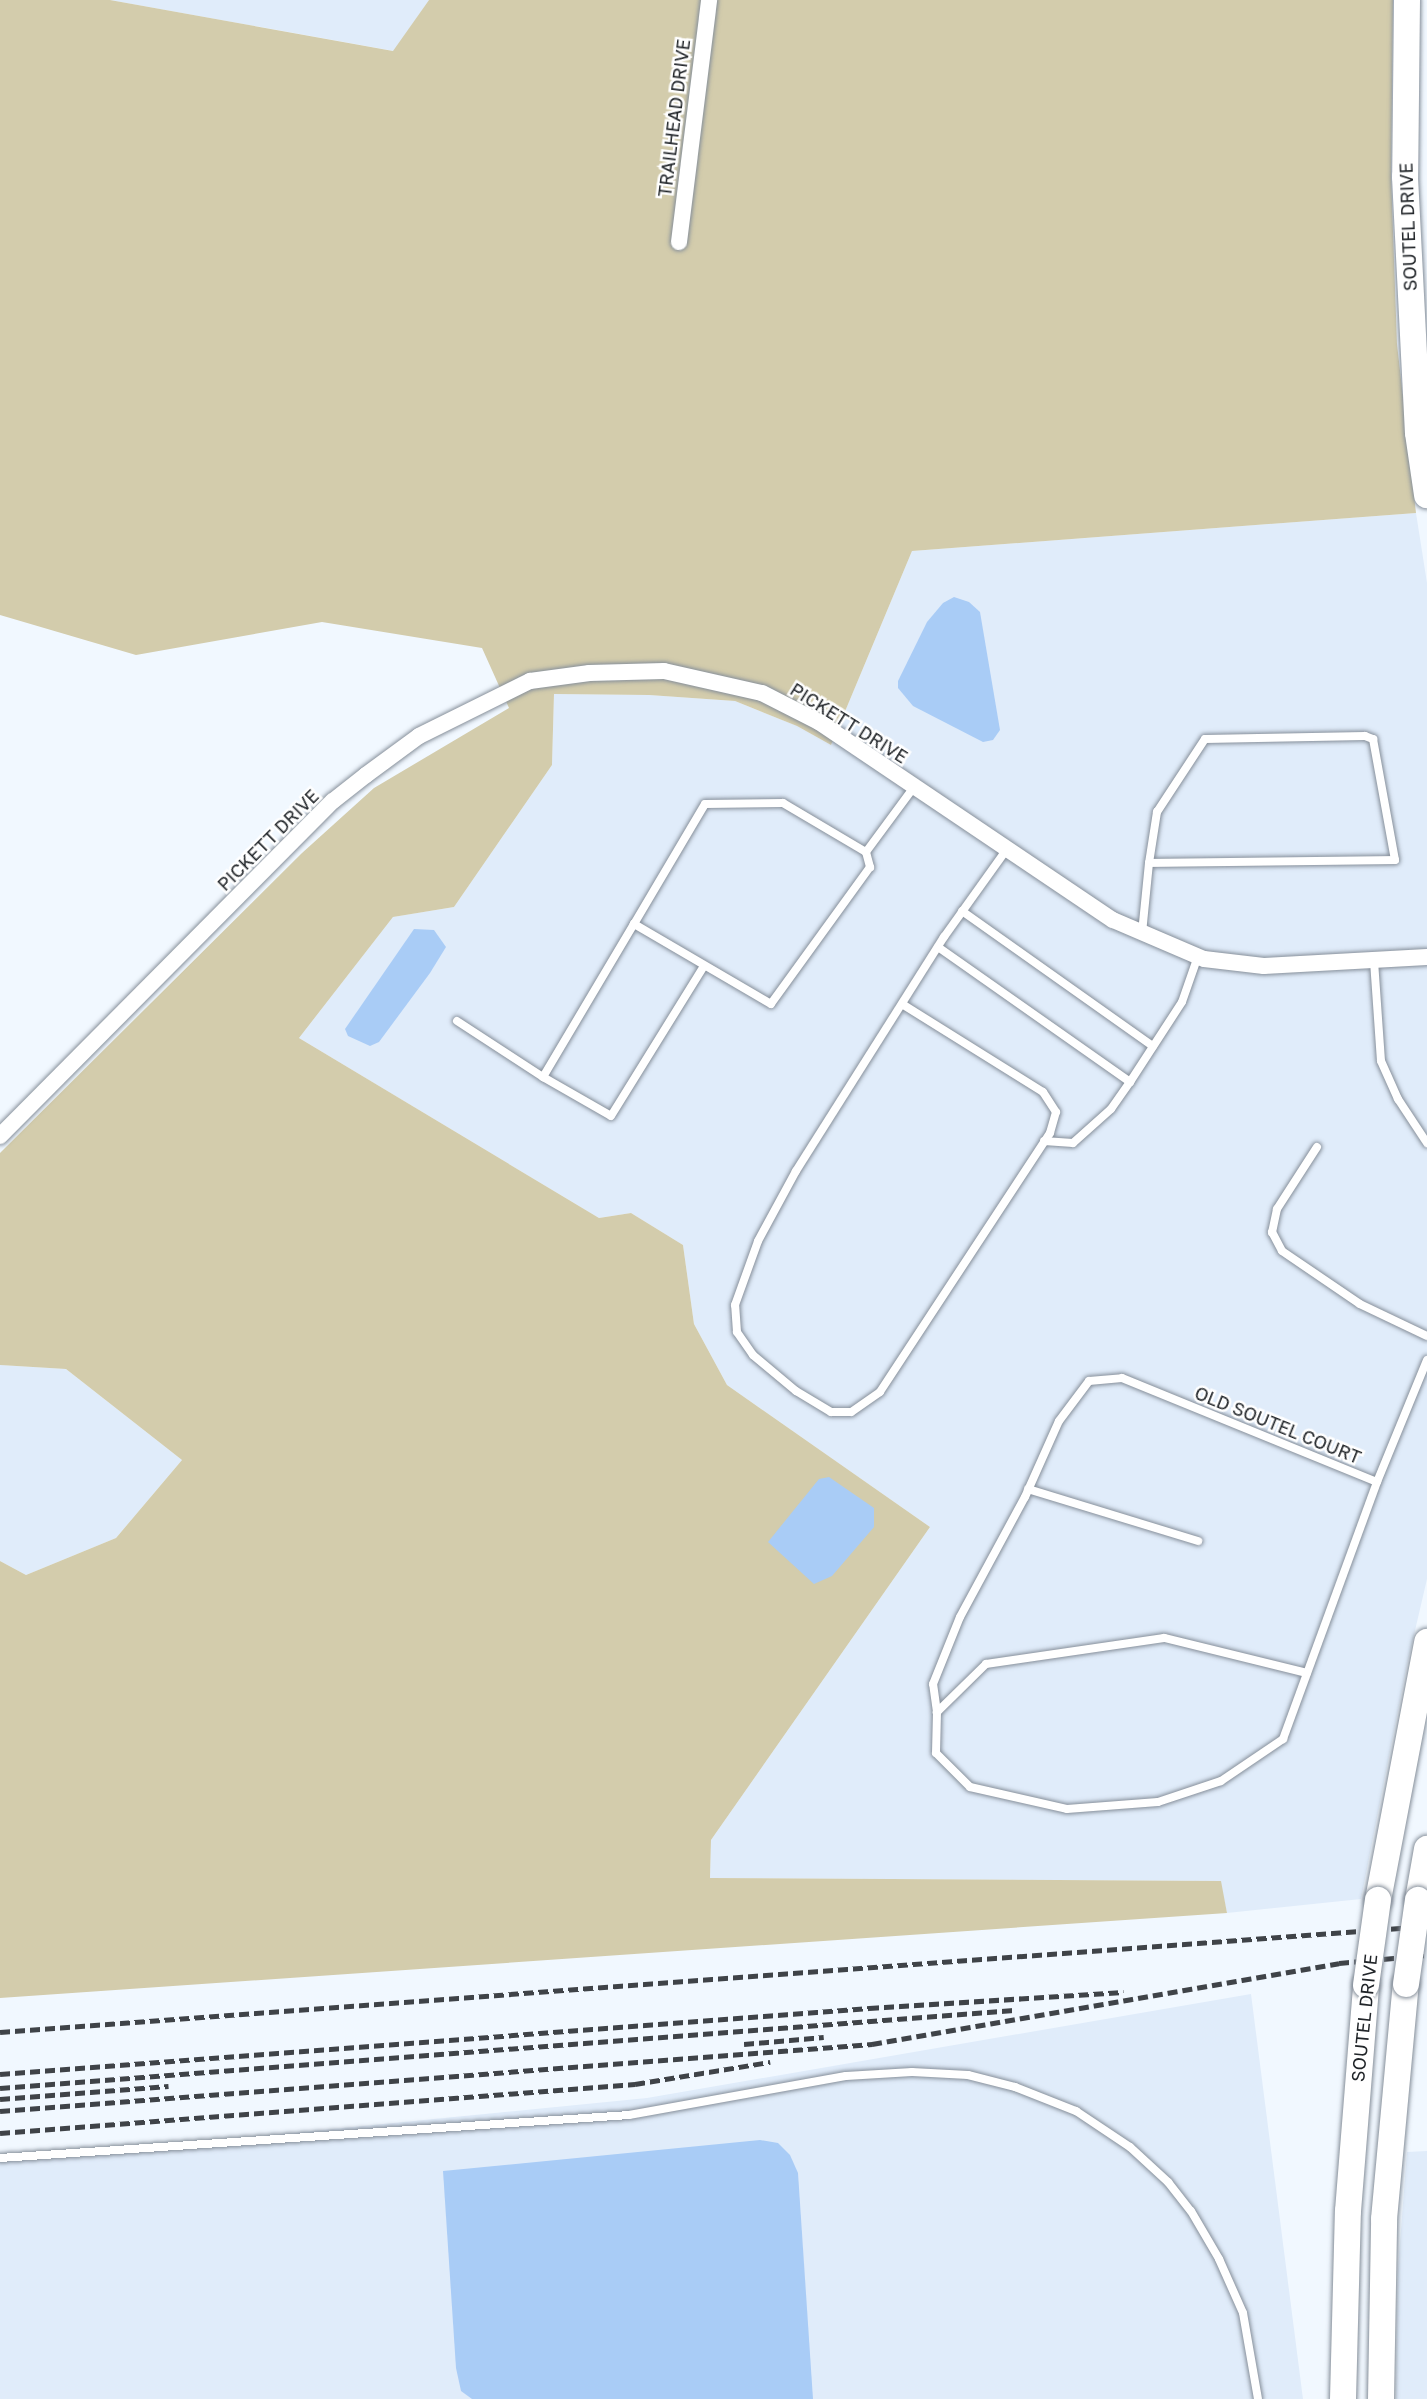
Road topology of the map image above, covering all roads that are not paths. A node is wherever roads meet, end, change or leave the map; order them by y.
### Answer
1 (709, 0) edge
2 (1407, 0) edge
3 (679, 242) dead end
4 (1420, 343) edge
5 (1427, 495) edge
6 (914, 786) junction
7 (1007, 849) junction
8 (866, 852) junction
9 (1149, 863) junction
10 (962, 911) junction
11 (634, 924) junction
12 (1142, 933) junction
13 (938, 947) junction
14 (1198, 956) junction
15 (1427, 957) edge
16 (1374, 961) junction
17 (704, 966) junction
18 (902, 1004) junction
19 (457, 1021) dead end
20 (1153, 1046) junction
21 (542, 1077) junction
22 (1130, 1082) junction
23 (0, 1136) edge
24 (1044, 1141) junction
25 (1427, 1143) edge
26 (1317, 1147) dead end
27 (1427, 1336) edge
28 (1427, 1360) edge
29 (1377, 1482) junction
30 (1028, 1489) junction
31 (1198, 1541) dead end
32 (1427, 1642) edge
33 (1307, 1673) junction
34 (936, 1712) junction
35 (1427, 1849) edge
36 (0, 2158) edge
37 (1258, 2399) edge
38 (1343, 2399) edge
39 (1381, 2399) edge

1 - 3 street, TRAILHEAD DRIVE
2 - 4 main road, SOUTEL DRIVE
4 - 5 main road, SOUTEL DRIVE
6 - 7 street, PICKETT DRIVE
6 - 8 lane
6 - 23 street, PICKETT DRIVE
7 - 10 lane
7 - 12 street, PICKETT DRIVE
8 - 11 lane
8 - 17 lane
9 - 9 lane
9 - 12 lane
10 - 13 lane
10 - 20 lane
11 - 17 lane
11 - 21 lane
12 - 14 street, PICKETT DRIVE
13 - 18 lane
13 - 22 lane
14 - 16 street, PICKETT DRIVE
14 - 20 lane
15 - 16 street, PICKETT DRIVE
16 - 25 lane
17 - 21 lane
18 - 24 lane
18 - 24 lane
19 - 21 lane
20 - 22 lane
22 - 24 lane
26 - 27 lane
28 - 29 lane, OLD SOUTEL COURT
29 - 30 lane, OLD SOUTEL COURT
29 - 33 lane
30 - 31 lane
30 - 34 lane
32 - 38 main road, SOUTEL DRIVE, bridge
33 - 34 lane
33 - 34 lane
35 - 39 main road, bridge
36 - 37 lane

